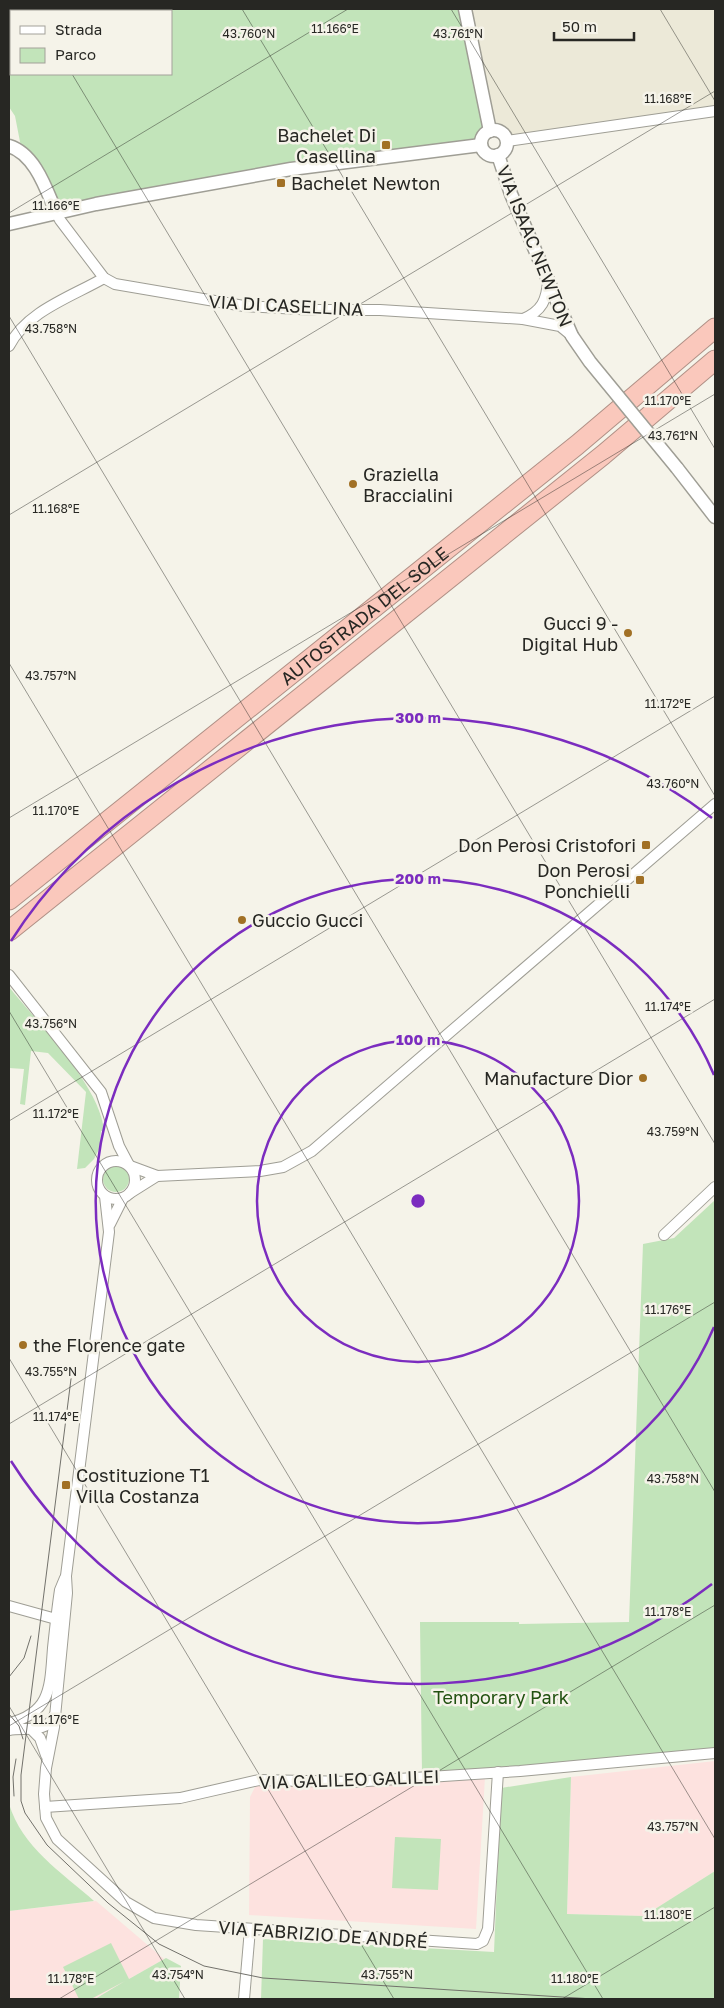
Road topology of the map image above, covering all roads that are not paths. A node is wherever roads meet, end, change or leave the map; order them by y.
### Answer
1 (466, 9) edge
2 (715, 111) edge
3 (490, 131) junction
4 (507, 141) junction
5 (481, 145) junction
6 (9, 146) edge
7 (498, 156) junction
8 (56, 212) junction
9 (9, 224) edge
10 (104, 278) junction
11 (548, 279) junction
12 (523, 320) junction
13 (715, 328) edge
14 (572, 336) junction
15 (9, 346) edge
16 (715, 360) edge
17 (715, 517) edge
18 (715, 804) edge
19 (58, 860) junction
20 (73, 879) junction
21 (9, 884) edge
22 (9, 900) edge
23 (9, 931) edge
24 (9, 944) edge
25 (9, 975) edge
26 (130, 1166) junction
27 (157, 1176) junction
28 (715, 1187) edge
29 (106, 1196) junction
30 (127, 1196) junction
31 (110, 1224) junction
32 (664, 1235) dead end
33 (66, 1576) junction
34 (9, 1606) edge
35 (56, 1619) junction
36 (55, 1714) junction
37 (9, 1723) edge
38 (30, 1729) junction
39 (9, 1730) edge
40 (715, 1753) edge
41 (47, 1761) junction
42 (498, 1772) junction
43 (45, 1807) junction
44 (250, 1930) junction
45 (244, 1999) edge

1 - 3 street
2 - 4 street
3 - 4 street, VIA ISAAC NEWTON
3 - 5 street
4 - 7 street, VIA ISAAC NEWTON
5 - 7 street, VIA ISAAC NEWTON
5 - 8 street
6 - 8 street
7 - 11 street, VIA ISAAC NEWTON
8 - 9 street
8 - 10 street
10 - 12 street, VIA DI CASELLINA
10 - 15 street
11 - 12 street
11 - 14 street, VIA ISAAC NEWTON
12 - 14 street, VIA DI CASELLINA
13 - 19 highway, AUTOSTRADA DEL SOLE
14 - 17 street, VIA DI CASELLINA, bridge
16 - 20 highway, AUTOSTRADA DEL SOLE
18 - 27 street
19 - 21 highway
19 - 22 highway, AUTOSTRADA DEL SOLE
20 - 23 highway, AUTOSTRADA DEL SOLE
20 - 24 highway
25 - 26 street
26 - 27 street
26 - 29 street
26 - 30 street
27 - 30 street
28 - 32 street
29 - 30 street
29 - 31 street
30 - 31 street
31 - 33 street
33 - 35 street
33 - 36 street, VIA FABRIZIO DE ANDRÉ
34 - 35 street
35 - 37 street
36 - 38 street
36 - 41 street, VIA FABRIZIO DE ANDRÉ
38 - 39 street
38 - 41 street
40 - 42 street, VIA GALILEO GALILEI
41 - 43 street, VIA FABRIZIO DE ANDRÉ
42 - 43 street, VIA GALILEO GALILEI
42 - 44 street, VIA FABRIZIO DE ANDRÉ
43 - 44 street, VIA FABRIZIO DE ANDRÉ
44 - 45 street

